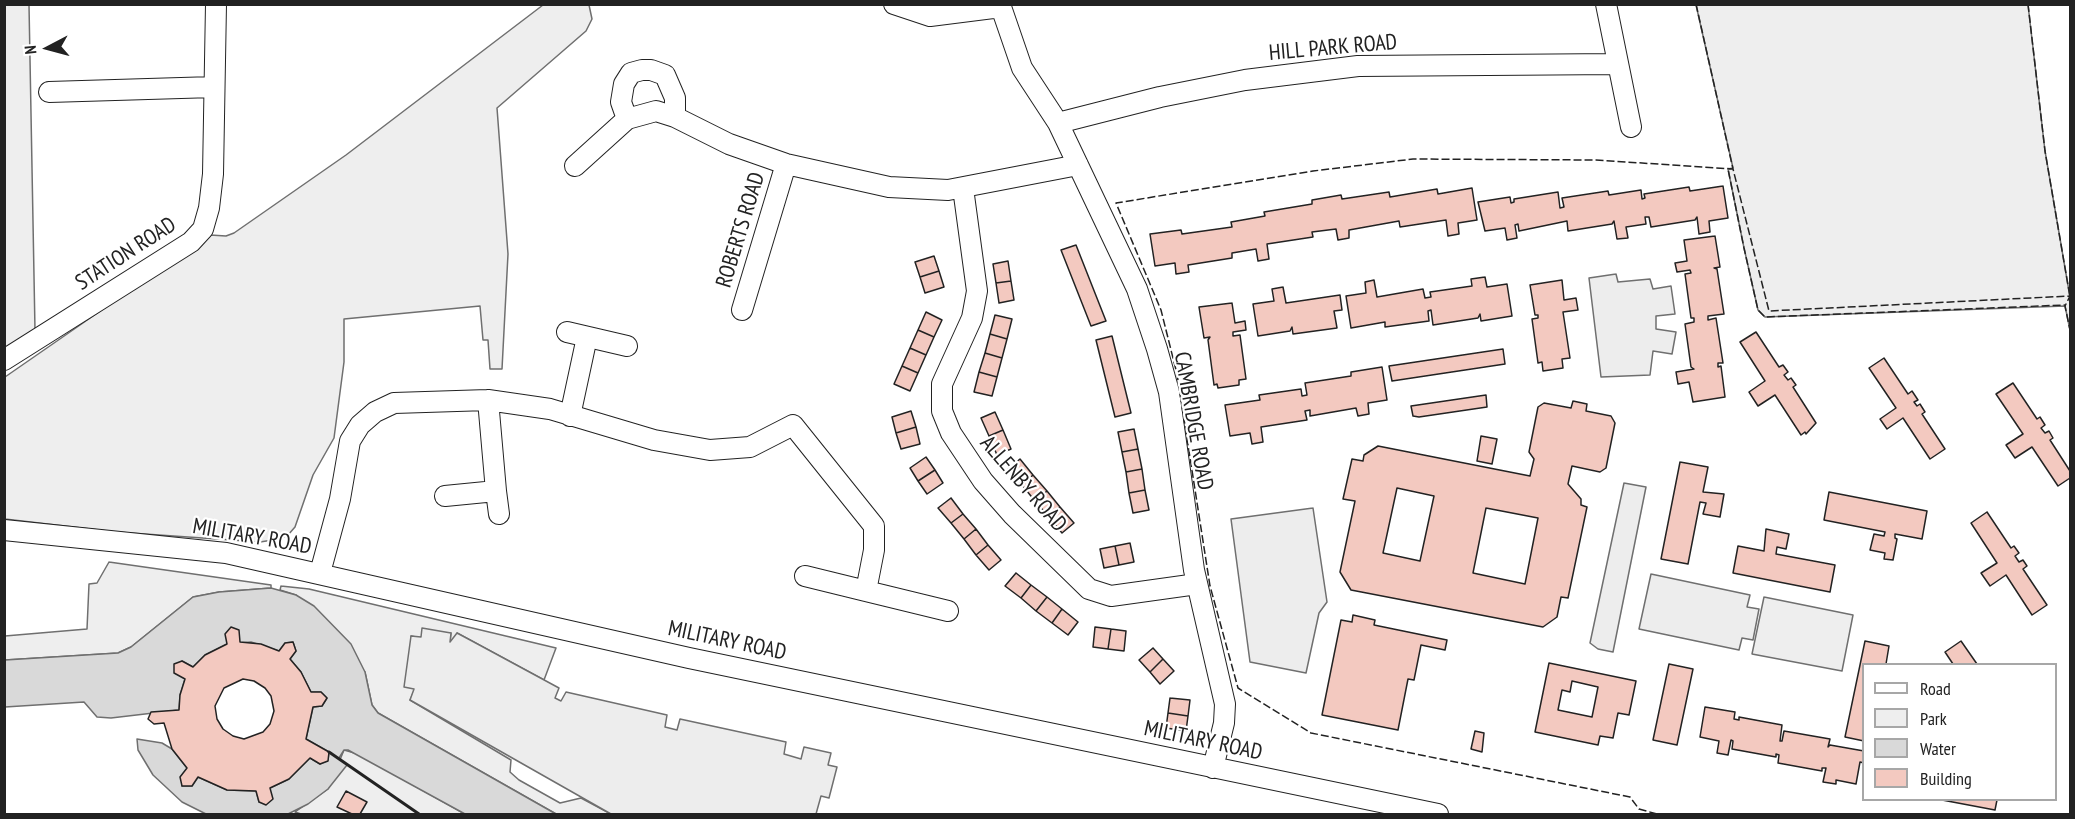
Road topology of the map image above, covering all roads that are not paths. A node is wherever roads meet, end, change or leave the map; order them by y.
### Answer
1 (216, 4) edge
2 (894, 4) edge
3 (1606, 4) edge
4 (1000, 6) edge
5 (1617, 64) junction
6 (214, 87) junction
7 (49, 92) dead end
8 (675, 117) junction
9 (627, 119) junction
10 (1058, 123) junction
11 (1631, 127) dead end
12 (786, 164) junction
13 (1078, 165) junction
14 (575, 166) dead end
15 (963, 188) junction
16 (742, 310) dead end
17 (567, 332) dead end
18 (587, 337) junction
19 (627, 346) dead end
20 (4, 360) edge
21 (488, 400) junction
22 (570, 416) junction
23 (496, 491) junction
24 (446, 496) dead end
25 (499, 514) dead end
26 (4, 530) edge
27 (320, 573) junction
28 (805, 576) dead end
29 (1197, 584) junction
30 (866, 591) junction
31 (948, 611) dead end
32 (1212, 768) junction
33 (1438, 814) edge

1 - 6 street, STATION ROAD
2 - 4 street
3 - 5 street
4 - 10 street, CAMBRIDGE ROAD
5 - 10 street, HILL PARK ROAD
5 - 11 street
6 - 7 street
6 - 20 street, STATION ROAD
8 - 9 street
8 - 9 street
8 - 12 street
9 - 14 street
10 - 13 street, CAMBRIDGE ROAD
12 - 15 street
12 - 16 street, ROBERTS ROAD
13 - 15 street
13 - 29 street, CAMBRIDGE ROAD
15 - 29 street, ALLENBY ROAD
17 - 18 street
18 - 19 street
18 - 22 street
21 - 22 street
21 - 23 street
21 - 27 street
22 - 30 street
23 - 24 street
23 - 25 street
26 - 27 street, MILITARY ROAD
27 - 32 street, MILITARY ROAD
28 - 30 street
29 - 32 street, CAMBRIDGE ROAD
30 - 31 street
32 - 33 street, MILITARY ROAD

